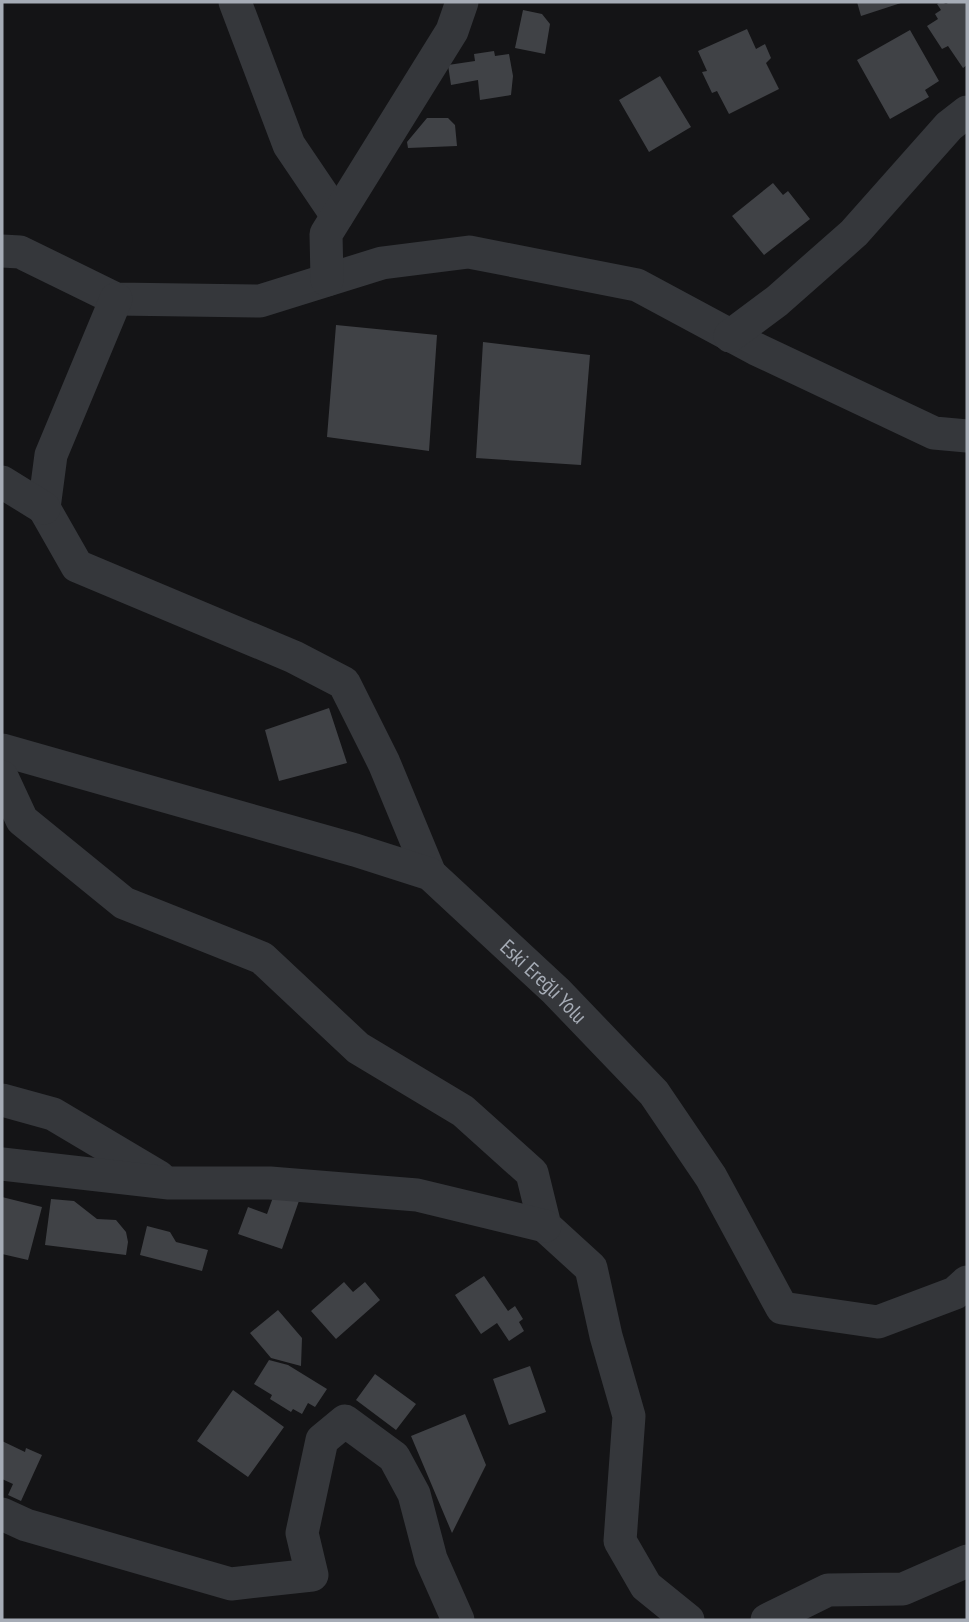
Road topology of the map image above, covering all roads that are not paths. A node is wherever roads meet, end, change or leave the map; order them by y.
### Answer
1 (235, 2) edge
2 (462, 2) edge
3 (967, 112) edge
4 (337, 216) junction
5 (2, 251) edge
6 (327, 280) junction
7 (116, 299) junction
8 (730, 336) junction
9 (967, 436) edge
10 (2, 482) edge
11 (44, 508) junction
12 (2, 750) edge
13 (2, 777) edge
14 (430, 874) junction
15 (2, 1100) edge
16 (2, 1164) edge
17 (169, 1183) junction
18 (545, 1226) junction
19 (967, 1282) edge
20 (2, 1514) edge
21 (967, 1562) edge
22 (458, 1620) edge
23 (688, 1620) edge
24 (767, 1620) edge

1 - 4 street
2 - 4 street
3 - 8 street
4 - 6 street
5 - 7 street
6 - 7 street
6 - 8 street
7 - 11 street
8 - 9 street
10 - 11 street
11 - 14 street
12 - 14 street, Eski Ereğli Yolu
13 - 18 street
14 - 19 street, Eski Ereğli Yolu
15 - 17 street
16 - 17 street
17 - 18 street
18 - 23 street
20 - 22 street
21 - 24 street

